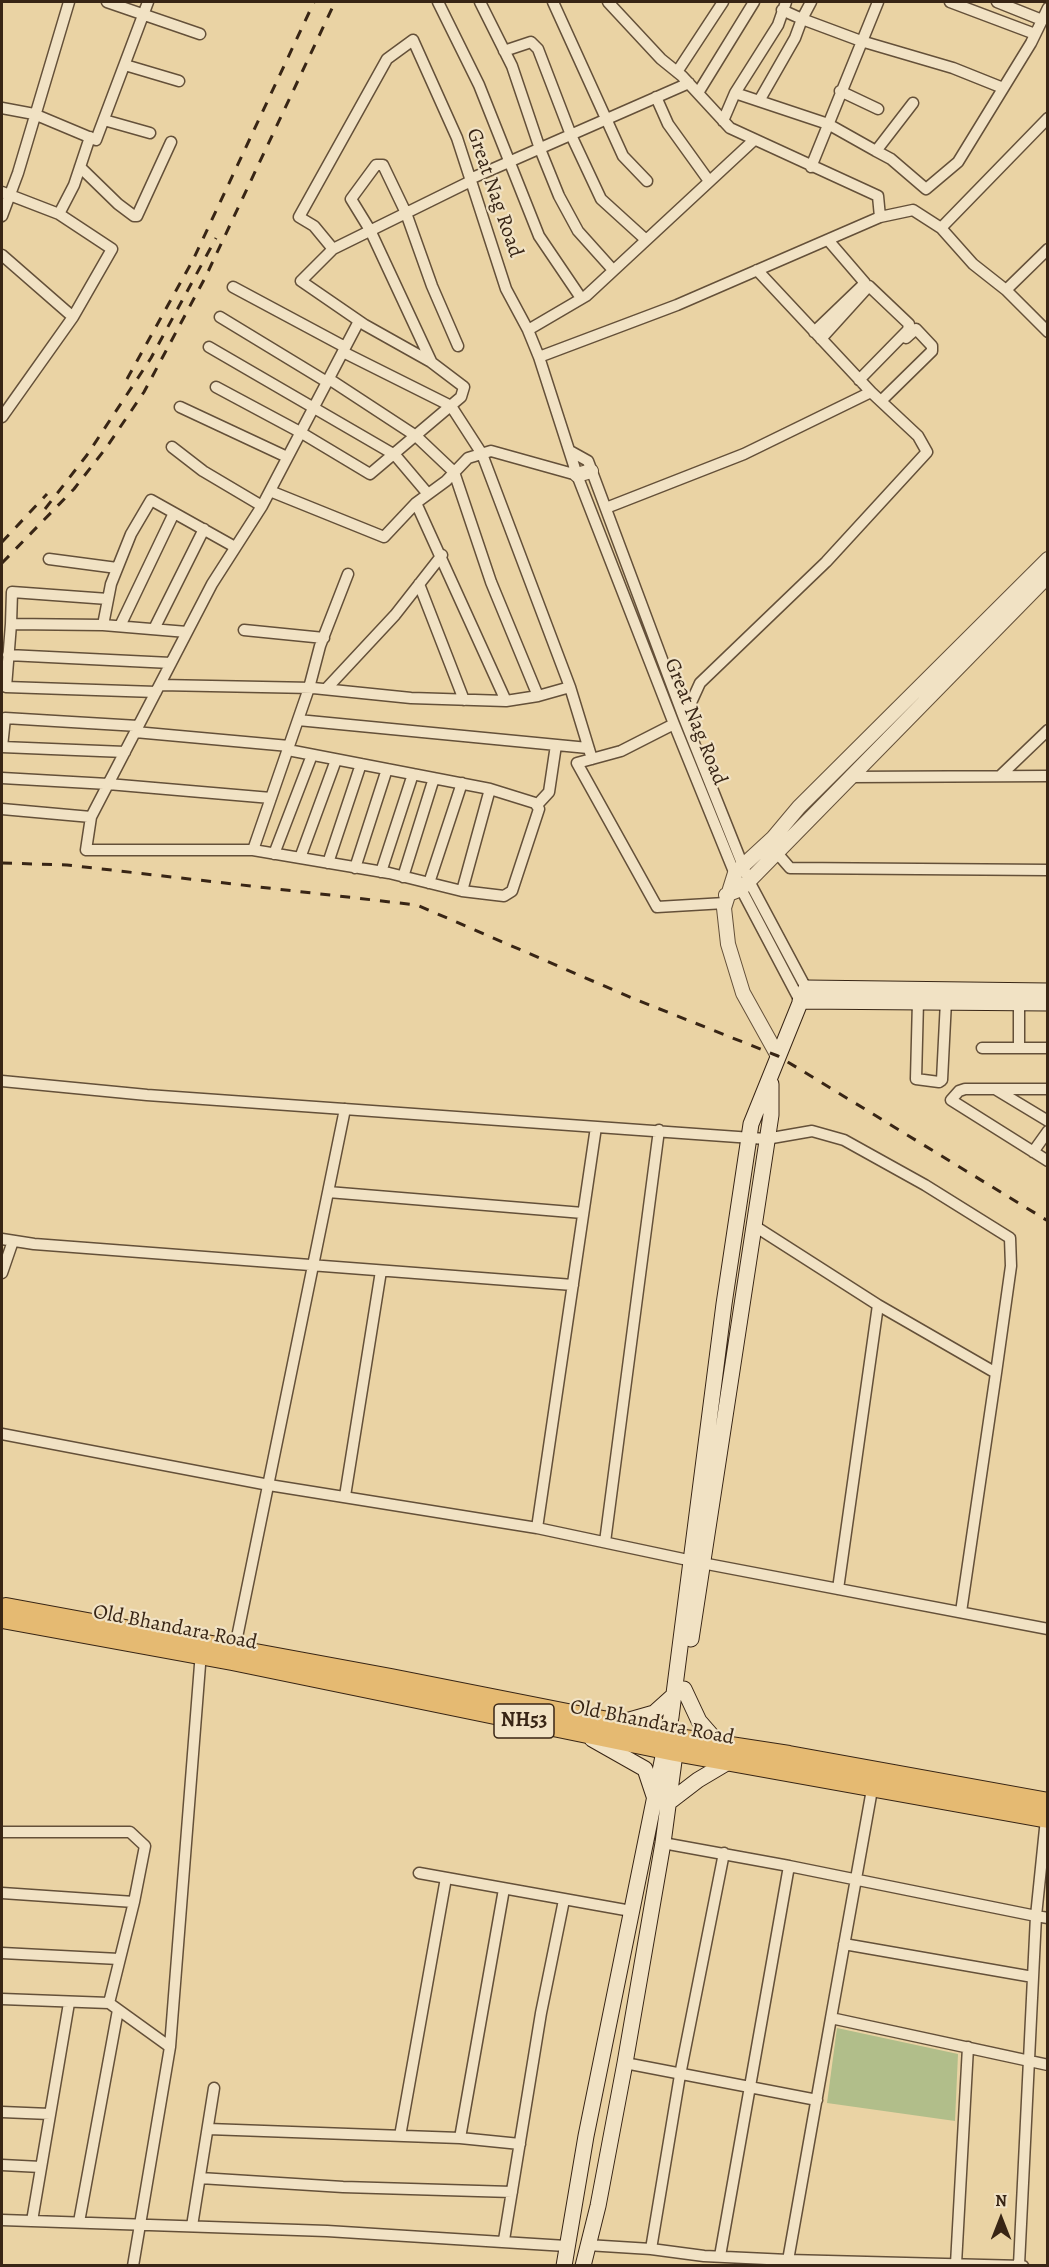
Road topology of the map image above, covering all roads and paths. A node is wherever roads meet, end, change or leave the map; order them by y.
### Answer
1 (69, 2) edge
2 (107, 2) edge
3 (148, 2) edge
4 (438, 2) edge
5 (480, 2) edge
6 (554, 2) edge
7 (608, 2) edge
8 (723, 2) edge
9 (753, 2) edge
10 (811, 2) edge
11 (878, 2) edge
12 (950, 2) edge
13 (997, 2) edge
14 (784, 6) edge
15 (1047, 8) edge
16 (144, 15) junction
17 (802, 19) junction
18 (1042, 20) junction
19 (200, 34) dead end
20 (1035, 34) junction
21 (861, 41) junction
22 (504, 51) junction
23 (125, 65) junction
24 (677, 72) junction
25 (179, 81) dead end
26 (689, 83) junction
27 (1003, 88) junction
28 (840, 91) junction
29 (698, 93) junction
30 (735, 93) junction
31 (656, 97) junction
32 (759, 101) junction
33 (913, 103) dead end
34 (2, 108) edge
35 (878, 109) dead end
36 (34, 114) junction
37 (1047, 118) edge
38 (104, 120) junction
39 (605, 120) junction
40 (723, 121) junction
41 (828, 124) junction
42 (150, 133) dead end
43 (570, 135) junction
44 (90, 137) junction
45 (753, 141) junction
46 (171, 142) dead end
47 (540, 149) junction
48 (876, 151) junction
49 (508, 162) junction
50 (80, 167) junction
51 (811, 167) junction
52 (470, 180) junction
53 (647, 181) dead end
54 (709, 181) junction
55 (6, 193) edge
56 (406, 213) junction
57 (59, 214) junction
58 (2, 216) edge
59 (880, 218) junction
60 (941, 228) junction
61 (370, 230) junction
62 (645, 239) junction
63 (828, 240) junction
64 (333, 249) junction
65 (1047, 249) edge
66 (2, 255) edge
67 (613, 270) junction
68 (757, 270) junction
69 (233, 286) dead end
70 (1006, 291) junction
71 (581, 298) junction
72 (73, 317) junction
73 (220, 317) dead end
74 (359, 321) junction
75 (528, 330) junction
76 (1047, 332) edge
77 (818, 335) junction
78 (458, 346) dead end
79 (209, 348) dead end
80 (344, 350) junction
81 (539, 357) junction
82 (431, 362) junction
83 (328, 380) junction
84 (861, 382) junction
85 (216, 387) dead end
86 (871, 392) junction
87 (881, 401) junction
88 (314, 406) junction
89 (451, 406) junction
90 (180, 407) dead end
91 (2, 417) edge
92 (300, 432) junction
93 (416, 435) junction
94 (172, 447) dead end
95 (570, 451) junction
96 (482, 454) junction
97 (395, 455) junction
98 (287, 457) junction
99 (591, 471) junction
100 (454, 472) junction
101 (577, 475) junction
102 (270, 490) junction
103 (428, 494) junction
104 (416, 503) junction
105 (262, 506) junction
106 (606, 508) junction
107 (174, 513) junction
108 (204, 529) junction
109 (235, 547) junction
110 (442, 555) junction
111 (49, 559) dead end
112 (1047, 559) edge
113 (117, 568) junction
114 (348, 574) dead end
115 (1047, 576) edge
116 (419, 584) junction
117 (108, 599) junction
118 (11, 624) junction
119 (103, 625) junction
120 (120, 626) junction
121 (154, 629) junction
122 (244, 630) dead end
123 (187, 632) junction
124 (324, 638) junction
125 (8, 655) junction
126 (171, 663) junction
127 (570, 687) junction
128 (309, 688) junction
129 (158, 689) junction
130 (326, 689) junction
131 (538, 696) junction
132 (464, 700) junction
133 (506, 701) junction
134 (298, 720) junction
135 (679, 721) junction
136 (137, 729) junction
137 (1047, 730) edge
138 (556, 744) junction
139 (2, 747) edge
140 (288, 748) junction
141 (588, 748) junction
142 (125, 752) junction
143 (312, 755) junction
144 (592, 759) junction
145 (336, 760) junction
146 (361, 764) junction
147 (387, 769) junction
148 (844, 773) junction
149 (413, 774) junction
150 (1000, 776) junction
151 (1047, 776) edge
152 (2, 778) edge
153 (434, 778) junction
154 (462, 783) junction
155 (108, 784) junction
156 (490, 789) junction
157 (271, 798) junction
158 (537, 805) junction
159 (2, 808) edge
160 (91, 817) junction
161 (769, 842) junction
162 (253, 850) junction
163 (777, 853) junction
164 (274, 854) junction
165 (300, 858) junction
166 (328, 863) junction
167 (355, 868) junction
168 (739, 869) junction
169 (1047, 870) edge
170 (381, 872) junction
171 (403, 877) junction
172 (429, 883) junction
173 (745, 885) junction
174 (462, 891) junction
175 (726, 899) junction
176 (1047, 990) edge
177 (803, 995) junction
178 (918, 1001) junction
179 (946, 1001) junction
180 (1019, 1002) junction
181 (1047, 1002) edge
182 (1019, 1047) junction
183 (982, 1048) dead end
184 (1047, 1048) edge
185 (778, 1056) junction
186 (771, 1076) junction
187 (2, 1082) edge
188 (994, 1089) junction
189 (1047, 1089) edge
190 (345, 1109) junction
191 (1047, 1121) edge
192 (596, 1126) junction
193 (659, 1130) junction
194 (1047, 1131) edge
195 (747, 1137) junction
196 (766, 1139) junction
197 (1033, 1152) junction
198 (1047, 1161) edge
199 (328, 1191) junction
200 (583, 1213) junction
201 (753, 1226) junction
202 (7, 1240) edge
203 (314, 1266) junction
204 (381, 1271) junction
205 (2, 1273) edge
206 (573, 1285) junction
207 (878, 1305) junction
208 (996, 1373) junction
209 (2, 1434) edge
210 (269, 1485) junction
211 (345, 1496) junction
212 (537, 1528) junction
213 (604, 1542) junction
214 (696, 1562) junction
215 (838, 1589) junction
216 (2, 1606) edge
217 (961, 1612) junction
218 (2, 1619) edge
219 (1047, 1629) edge
220 (201, 1649) junction
221 (233, 1655) junction
222 (679, 1692) junction
223 (488, 1706) junction
224 (619, 1724) junction
225 (577, 1732) junction
226 (672, 1744) junction
227 (719, 1744) junction
228 (730, 1761) junction
229 (874, 1779) junction
230 (661, 1801) junction
231 (1047, 1814) edge
232 (2, 1832) edge
233 (663, 1844) junction
234 (724, 1853) junction
235 (789, 1866) junction
236 (419, 1873) dead end
237 (446, 1878) junction
238 (855, 1878) junction
239 (504, 1889) junction
240 (2, 1893) edge
241 (564, 1900) junction
242 (134, 1902) junction
243 (632, 1911) junction
244 (1042, 1917) edge
245 (844, 1944) junction
246 (2, 1953) edge
247 (120, 1959) junction
248 (1033, 1977) junction
249 (2, 1999) edge
250 (69, 2003) junction
251 (114, 2006) junction
252 (831, 2018) junction
253 (170, 2047) junction
254 (968, 2048) junction
255 (1030, 2061) junction
256 (625, 2062) junction
257 (1047, 2065) edge
258 (680, 2075) junction
259 (749, 2087) junction
260 (214, 2088) dead end
261 (817, 2100) junction
262 (2, 2112) edge
263 (50, 2114) junction
264 (208, 2129) junction
265 (400, 2136) junction
266 (460, 2138) junction
267 (520, 2144) junction
268 (2, 2165) edge
269 (42, 2167) junction
270 (200, 2178) junction
271 (512, 2192) junction
272 (2, 2220) edge
273 (32, 2221) junction
274 (79, 2222) junction
275 (139, 2224) junction
276 (192, 2226) junction
277 (504, 2240) junction
278 (587, 2245) junction
279 (566, 2246) junction
280 (651, 2249) junction
281 (720, 2256) junction
282 (787, 2263) edge
283 (956, 2264) junction
284 (134, 2265) edge
285 (564, 2265) edge
286 (583, 2265) edge
287 (1019, 2265) edge
288 (1023, 2265) edge

1 - 36 street
2 - 16 street
3 - 16 street
4 - 49 street
5 - 22 street
6 - 39 street
7 - 24 street
8 - 24 street
9 - 29 street
10 - 17 street
11 - 21 street
12 - 20 street
13 - 18 street
14 - 17 street
14 - 30 street
15 - 18 street
16 - 19 street
16 - 23 street
17 - 21 street
17 - 32 street
18 - 20 street
20 - 27 street
21 - 27 street
21 - 28 street
22 - 43 street
22 - 47 street
23 - 25 street
23 - 38 street
24 - 26 street
26 - 29 street
26 - 31 street
27 - 48 street
28 - 35 street
28 - 41 street
29 - 40 street
30 - 32 street
30 - 40 street
31 - 39 street
31 - 54 street
32 - 41 street
33 - 48 street
34 - 36 street
36 - 44 street
36 - 55 street
37 - 60 street
38 - 42 street
38 - 44 street
39 - 43 street
39 - 53 street
40 - 45 street
41 - 48 street
41 - 51 street
43 - 47 street
43 - 62 street
44 - 50 street
45 - 51 street
45 - 54 street
46 - 50 street
47 - 49 street
47 - 67 street
49 - 52 street
49 - 71 street
50 - 57 street
51 - 59 street
52 - 56 street
52 - 64 street, Great Nag Road
52 - 75 street, Great Nag Road
54 - 62 street
55 - 57 street
55 - 58 street
56 - 61 street
56 - 61 street
56 - 78 street
57 - 72 street
59 - 60 street
59 - 63 street
60 - 70 street
61 - 64 street
61 - 82 street
62 - 67 street
63 - 68 street
63 - 77 street
64 - 74 street
65 - 70 street
66 - 72 street
67 - 71 street
68 - 77 street
68 - 81 street
69 - 80 street
70 - 76 street
71 - 75 street
72 - 91 street
73 - 83 street
74 - 80 street
74 - 82 street
75 - 81 street, Great Nag Road
77 - 84 street
77 - 84 street
79 - 88 street
80 - 83 street
80 - 89 street
81 - 95 street, Great Nag Road
82 - 89 street
83 - 88 street
83 - 93 street
84 - 86 street
84 - 87 street
85 - 92 street
86 - 87 street
86 - 106 street
87 - 135 street
88 - 92 street
88 - 97 street
89 - 93 street
89 - 96 street
90 - 98 street
92 - 97 street
92 - 98 street
93 - 97 street
93 - 100 street
94 - 105 street
95 - 99 street
95 - 101 street, Great Nag Road
96 - 100 street
96 - 101 street
96 - 127 street
97 - 103 street
98 - 102 street
99 - 101 street
99 - 106 street
100 - 103 street
100 - 131 street
101 - 135 street, Great Nag Road
102 - 104 street
102 - 105 street
103 - 104 street
104 - 110 street
105 - 109 street
106 - 135 street
107 - 108 street
107 - 113 street
107 - 120 street
108 - 109 street
108 - 121 street
109 - 123 street
110 - 116 street
110 - 133 street
111 - 113 street
112 - 148 street
113 - 117 street
114 - 124 street
115 - 148 street
116 - 130 street
116 - 132 street
117 - 118 street
117 - 119 street
118 - 119 street
118 - 125 street
119 - 120 street
120 - 121 street
121 - 123 street
122 - 124 street
123 - 126 street
124 - 128 street
125 - 126 street
125 - 129 street
126 - 129 street
127 - 131 street
127 - 141 street
128 - 129 street
128 - 130 street
128 - 134 street
129 - 136 street
130 - 132 street
131 - 133 street
132 - 133 street
134 - 138 street
134 - 140 street
135 - 144 street
135 - 168 street, Great Nag Road
136 - 139 street
136 - 140 street
136 - 142 street
137 - 150 street
138 - 141 street
138 - 158 street
139 - 142 street
140 - 143 street
140 - 157 street
141 - 144 street
142 - 155 street
143 - 145 street
143 - 164 street
144 - 175 street
145 - 146 street
145 - 165 street
146 - 147 street
146 - 166 street
147 - 149 street
147 - 167 street
148 - 150 street
148 - 161 street
148 - 163 street
149 - 153 street
149 - 170 street
150 - 151 street
152 - 155 street
153 - 154 street
153 - 171 street
154 - 156 street
154 - 172 street
155 - 157 street
155 - 160 street
156 - 158 street
156 - 174 street
157 - 162 street
158 - 174 street
159 - 160 street
160 - 162 street
161 - 163 street
161 - 168 street
162 - 164 street
163 - 169 street
163 - 173 street
164 - 165 street
165 - 166 street
166 - 167 street
167 - 170 street
168 - 173 street, Great Nag Road
168 - 175 street
170 - 171 street
171 - 172 street
172 - 174 street
173 - 175 street
173 - 177 street, Great Nag Road
175 - 185 street
176 - 177 main road
177 - 178 main road
177 - 185 main road
178 - 179 main road
178 - 179 street
179 - 180 main road
180 - 181 main road
180 - 182 street
182 - 183 street
182 - 184 street
185 - 186 main road
186 - 195 main road
186 - 196 main road
187 - 190 street
188 - 189 street
188 - 191 street
188 - 197 street
190 - 192 street
190 - 199 street
192 - 193 street
192 - 200 street
193 - 195 street
193 - 213 street
194 - 197 street
195 - 196 street
195 - 214 main road
196 - 201 main road
196 - 208 street
197 - 198 street
199 - 200 street
199 - 203 street
200 - 206 street
201 - 207 street
201 - 214 main road
202 - 203 street
202 - 205 street
203 - 204 street
203 - 210 street
204 - 206 street
204 - 211 street
206 - 212 street
207 - 208 street
207 - 215 street
208 - 217 street
209 - 210 street
210 - 211 street
210 - 221 street
211 - 212 street
212 - 213 street
213 - 214 street
214 - 215 street
214 - 222 main road
215 - 217 street
216 - 220 highway, NH53
217 - 219 street
218 - 220 highway, Old Bhandara Road / NH53
220 - 221 highway, Old Bhandara Road / NH53
220 - 253 street
221 - 223 highway, Old Bhandara Road / NH53
222 - 224 main road
222 - 226 main road
222 - 227 main road
223 - 224 highway, NH53
223 - 225 highway, Old Bhandara Road / NH53
224 - 226 highway, NH53
225 - 226 highway, Old Bhandara Road / NH53
225 - 230 main road
226 - 227 highway, NH53
226 - 228 highway, Old Bhandara Road / NH53
226 - 230 main road
227 - 229 highway, NH53
228 - 229 highway, Old Bhandara Road / NH53
228 - 230 main road
229 - 231 highway, Old Bhandara Road / NH53
229 - 238 street
230 - 233 main road
230 - 243 main road
231 - 244 street
232 - 242 street
233 - 234 street
233 - 256 main road
234 - 235 street
234 - 258 street
235 - 238 street
235 - 259 street
236 - 237 street
237 - 239 street
237 - 265 street
238 - 244 street
238 - 245 street
239 - 241 street
239 - 266 street
240 - 242 street
241 - 243 street
241 - 267 street
242 - 247 street
243 - 279 main road
244 - 248 street
245 - 248 street
245 - 252 street
246 - 247 street
247 - 251 street
248 - 255 street
249 - 250 street
250 - 251 street
250 - 263 street
251 - 253 street
251 - 274 street
252 - 254 street
252 - 261 street
253 - 275 street
254 - 255 street
254 - 283 street
255 - 257 street
255 - 287 street
256 - 258 street
256 - 278 main road
258 - 259 street
258 - 280 street
259 - 261 street
259 - 281 street
260 - 264 street
261 - 282 street
262 - 263 street
263 - 269 street
264 - 265 street
264 - 270 street
265 - 266 street
266 - 267 street
267 - 271 street
268 - 269 street
269 - 273 street
270 - 271 street
270 - 276 street
271 - 277 street
272 - 273 street
273 - 274 street
274 - 275 street
275 - 276 street
275 - 284 street
276 - 277 street
277 - 279 street
278 - 280 street
278 - 286 main road
279 - 285 main road
280 - 281 street
281 - 282 street
282 - 283 street
283 - 287 street
287 - 288 street

